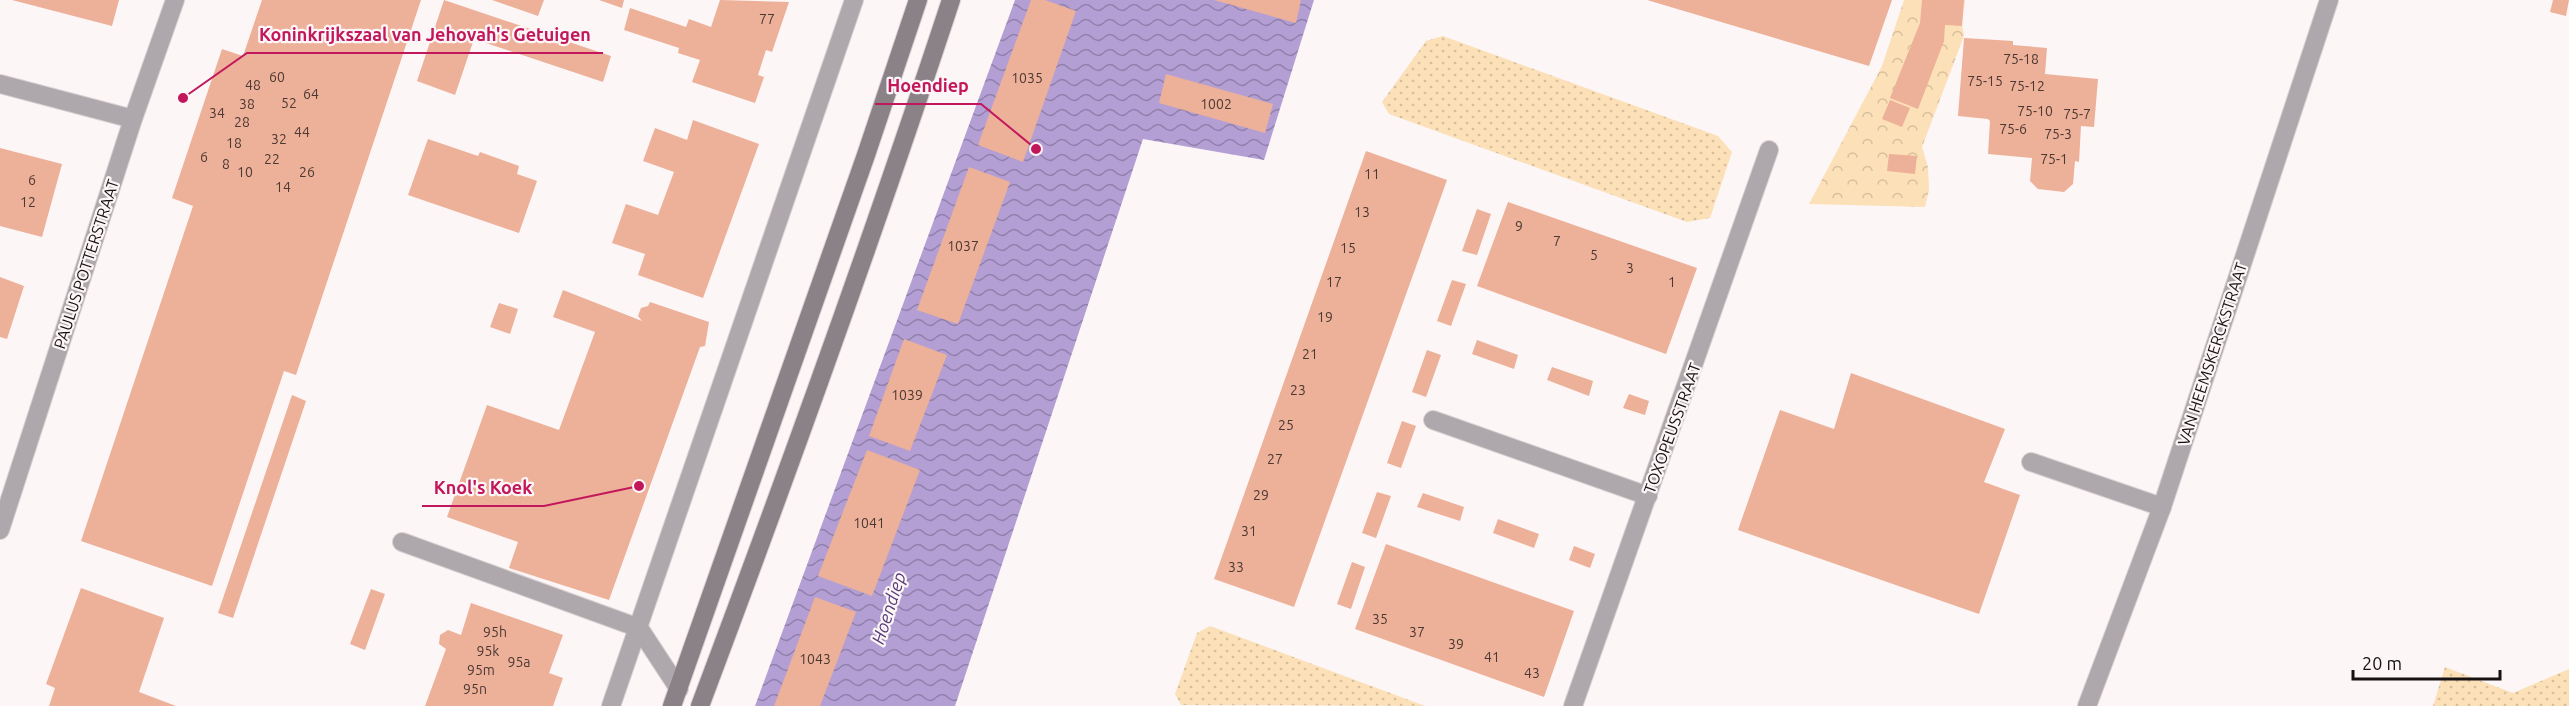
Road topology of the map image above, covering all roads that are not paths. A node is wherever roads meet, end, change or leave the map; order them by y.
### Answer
1 (176, 0) edge
2 (854, 0) edge
3 (918, 0) edge
4 (951, 0) edge
5 (2329, 0) edge
6 (0, 84) edge
7 (133, 119) junction
8 (1769, 150) dead end
9 (1434, 420) dead end
10 (2031, 462) dead end
11 (1648, 496) junction
12 (2162, 507) junction
13 (0, 530) edge
14 (402, 543) dead end
15 (639, 628) junction
16 (675, 698) edge
17 (611, 706) edge
18 (700, 706) edge
19 (1574, 706) edge
20 (2087, 706) edge

1 - 7 street, PAULUS POTTERSTRAAT
2 - 15 street
3 - 16 main road
4 - 18 main road
5 - 12 street, VAN HEEMSKERCKSTRAAT
6 - 7 street
7 - 13 street, PAULUS POTTERSTRAAT
8 - 11 street, TOXOPEUSSTRAAT
9 - 11 street
10 - 12 street
11 - 19 street, TOXOPEUSSTRAAT
12 - 20 street, VAN HEEMSKERCKSTRAAT
14 - 15 street
15 - 16 street
15 - 17 street

